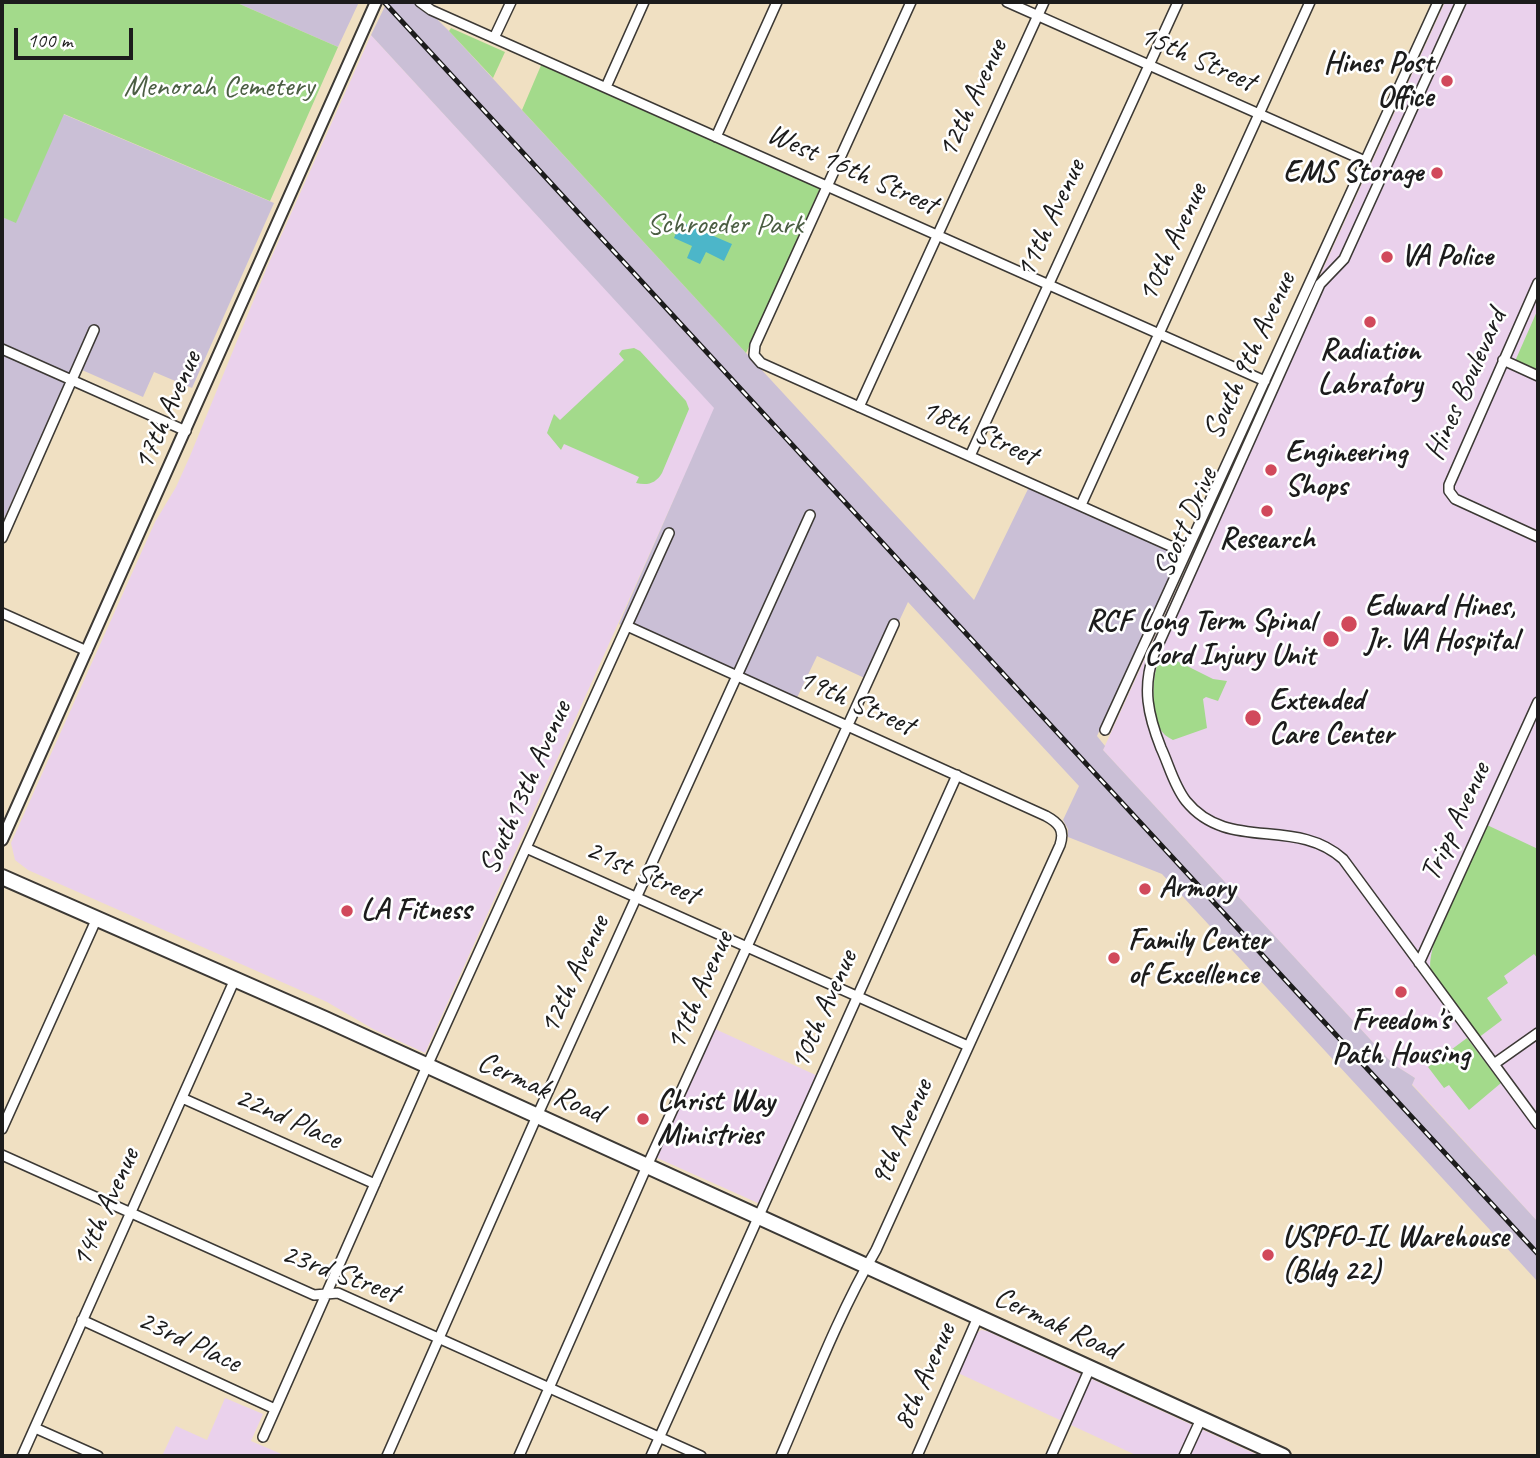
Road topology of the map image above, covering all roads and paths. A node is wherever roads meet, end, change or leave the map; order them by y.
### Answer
1 (376, 2) edge
2 (420, 2) edge
3 (511, 2) edge
4 (644, 2) edge
5 (777, 2) edge
6 (911, 2) edge
7 (1007, 2) edge
8 (1044, 2) edge
9 (1178, 2) edge
10 (1310, 2) edge
11 (1438, 2) edge
12 (1461, 2) edge
13 (1038, 15) junction
14 (494, 38) junction
15 (1149, 64) junction
16 (606, 87) junction
17 (1259, 114) junction
18 (716, 137) junction
19 (1366, 161) junction
20 (827, 185) junction
21 (938, 234) junction
22 (1538, 283) edge
23 (1048, 284) junction
24 (94, 330) dead end
25 (1159, 333) junction
26 (2, 349) edge
27 (1503, 360) junction
28 (1538, 376) edge
29 (73, 381) junction
30 (1265, 381) junction
31 (859, 407) junction
32 (186, 430) junction
33 (970, 456) junction
34 (1081, 505) junction
35 (810, 515) dead end
36 (669, 533) dead end
37 (1538, 537) edge
38 (2, 538) edge
39 (1186, 553) junction
40 (2, 613) edge
41 (894, 624) dead end
42 (627, 626) junction
43 (87, 651) junction
44 (737, 676) junction
45 (1538, 702) edge
46 (847, 726) junction
47 (1105, 730) dead end
48 (957, 775) junction
49 (1062, 829) joint
50 (2, 840) edge
51 (526, 848) junction
52 (2, 877) edge
53 (637, 898) junction
54 (97, 918) junction
55 (747, 947) junction
56 (1419, 963) junction
57 (234, 979) junction
58 (857, 996) junction
59 (1538, 1032) edge
60 (968, 1046) junction
61 (1494, 1064) junction
62 (427, 1066) junction
63 (182, 1098) junction
64 (537, 1116) junction
65 (1538, 1124) edge
66 (2, 1129) edge
67 (2, 1155) edge
68 (647, 1166) junction
69 (375, 1184) junction
70 (130, 1213) junction
71 (758, 1217) junction
72 (866, 1266) junction
73 (327, 1294) junction
74 (978, 1317) junction
75 (82, 1320) junction
76 (439, 1339) junction
77 (1090, 1368) junction
78 (550, 1387) junction
79 (275, 1409) junction
80 (1201, 1419) junction
81 (35, 1428) junction
82 (263, 1437) dead end
83 (659, 1438) junction
84 (22, 1456) edge
85 (98, 1456) edge
86 (387, 1456) edge
87 (519, 1456) edge
88 (652, 1456) edge
89 (701, 1456) edge
90 (781, 1456) edge
91 (917, 1456) edge
92 (1051, 1456) edge
93 (1184, 1456) edge
94 (1283, 1456) edge

1 - 32 street, 17th Avenue
2 - 14 street, West 16th Street
3 - 14 street
4 - 16 street
5 - 18 street
6 - 20 street
7 - 13 street, 15th Street
8 - 13 street, 12th Avenue
9 - 15 street, 11th Avenue
10 - 17 street, 10th Avenue
11 - 19 street, South 9th Avenue
12 - 56 street, Scott Drive
13 - 15 street, 15th Street
13 - 21 street, 12th Avenue
14 - 16 street, West 16th Street
15 - 17 street, 15th Street
15 - 23 street, 11th Avenue
16 - 18 street, West 16th Street
17 - 19 street, 15th Street
17 - 25 street, 10th Avenue
18 - 20 street, West 16th Street
19 - 30 street, South 9th Avenue
20 - 21 street, West 16th Street
20 - 31 street, 18th Street
21 - 23 street, West 16th Street
21 - 31 street, 12th Avenue
22 - 27 street, Hines Boulevard
23 - 25 street, West 16th Street
23 - 33 street, 11th Avenue
24 - 29 street
25 - 30 street, West 16th Street
25 - 34 street, 10th Avenue
26 - 29 street
27 - 28 street
27 - 37 street, Hines Boulevard
29 - 32 street
29 - 38 street
30 - 39 street, South 9th Avenue
31 - 33 street, 18th Street
32 - 43 street, 17th Avenue
33 - 34 street, 18th Street
34 - 39 street, 18th Street
35 - 44 street, 12th Avenue
36 - 42 street, South13th Avenue
39 - 47 street, South 9th Avenue
40 - 43 street
41 - 46 street, 11th Avenue
42 - 44 street, 19th Street
42 - 51 street, South13th Avenue
43 - 50 street, 17th Avenue
44 - 46 street, 19th Street
44 - 53 street, 12th Avenue
45 - 56 street, Tripp Avenue
46 - 48 street, 19th Street
46 - 55 street, 11th Avenue
48 - 49 street, 19th Street
48 - 58 street, 10th Avenue
49 - 60 street, 9th Avenue
51 - 53 street, 21st Street
51 - 62 street, South13th Avenue
52 - 54 main road, Cermak Road
53 - 55 street, 21st Street
53 - 64 street, 12th Avenue
54 - 57 main road, Cermak Road
54 - 66 street
55 - 58 street, 21st Street
55 - 68 street, 11th Avenue
56 - 61 street, Scott Drive
57 - 62 main road, Cermak Road
57 - 63 street, 14th Avenue
58 - 60 street, 21st Street
58 - 71 street, 10th Avenue
59 - 61 street
60 - 72 street, 9th Avenue
61 - 65 street, Scott Drive
62 - 64 main road, Cermak Road
62 - 69 street, South13th Avenue
63 - 69 street, 22nd Place
63 - 70 street, 14th Avenue
64 - 68 main road, Cermak Road
64 - 76 street, 12th Avenue
67 - 70 street, 23rd Street
68 - 71 main road, Cermak Road
68 - 78 street, 11th Avenue
69 - 73 street, South13th Avenue
70 - 73 street, 23rd Street
70 - 75 street, 14th Avenue
71 - 72 main road, Cermak Road
71 - 83 street, 10th Avenue
72 - 74 main road, Cermak Road
72 - 90 street, 9th Avenue
73 - 76 street, 23rd Street
73 - 79 street, South13th Avenue
74 - 77 main road, Cermak Road
74 - 91 street, 8th Avenue
75 - 79 street, 23rd Place
75 - 81 street, 14th Avenue
76 - 78 street, 23rd Street
76 - 86 street, 12th Avenue
77 - 80 main road, Cermak Road
77 - 92 street
78 - 83 street, 23rd Street
78 - 87 street, 11th Avenue
79 - 82 street, South13th Avenue
80 - 93 street
80 - 94 main road, Cermak Road
81 - 84 street, 14th Avenue
81 - 85 street
83 - 88 street, 10th Avenue
83 - 89 street, 23rd Street

